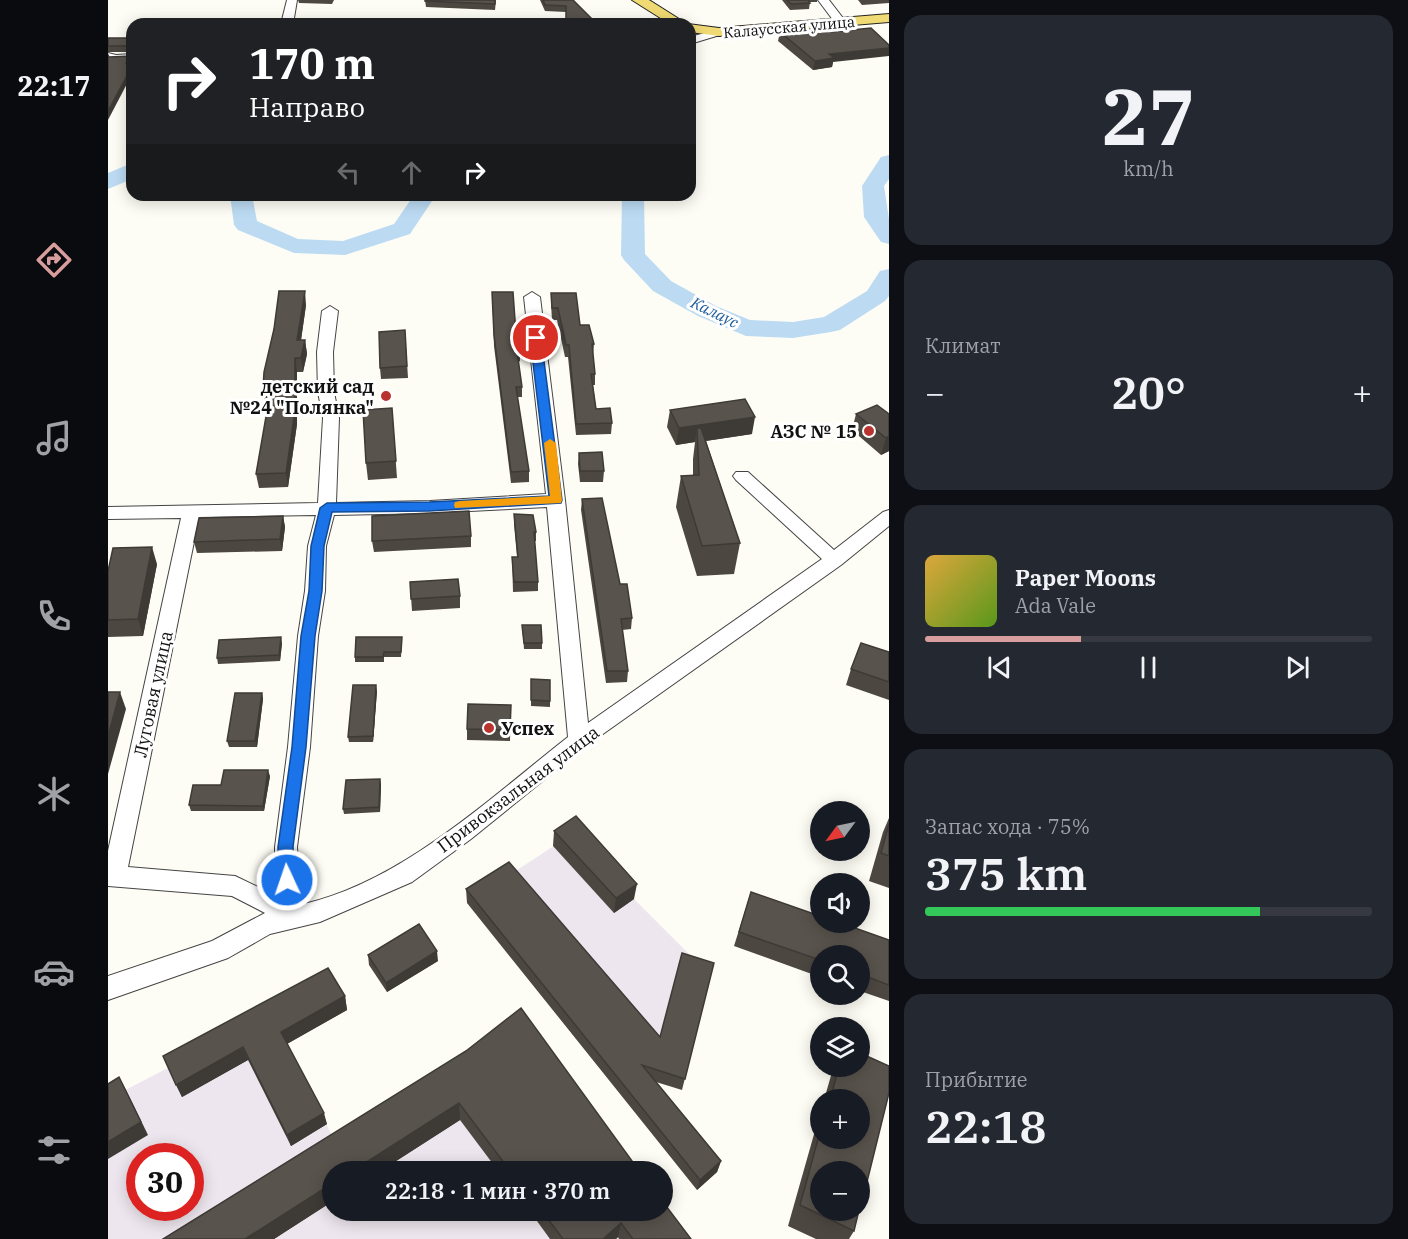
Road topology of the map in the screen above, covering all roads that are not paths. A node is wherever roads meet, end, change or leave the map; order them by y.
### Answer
1 (292, 0) edge
2 (633, 0) edge
3 (639, 0) edge
4 (823, 0) edge
5 (288, 18) edge
6 (670, 18) edge
7 (889, 18) edge
8 (840, 22) junction
9 (696, 29) edge
10 (719, 32) junction
11 (696, 39) edge
12 (126, 58) edge
13 (110, 61) edge
14 (532, 297) dead end
15 (330, 311) dead end
16 (742, 476) dead end
17 (556, 500) junction
18 (327, 508) junction
19 (191, 511) junction
20 (108, 513) edge
21 (889, 516) edge
22 (834, 560) junction
23 (579, 740) junction
24 (111, 876) edge
25 (295, 917) junction
26 (108, 988) edge

1 - 5 street
2 - 3 main road
3 - 6 main road
4 - 8 street
7 - 8 main road, Калаусская улица
8 - 10 main road, Калаусская улица
9 - 10 main road
10 - 11 street, Калаусская улица
12 - 13 street
14 - 17 street
15 - 18 street
16 - 22 street
17 - 18 street
17 - 23 street
18 - 19 street
18 - 25 street
19 - 20 street
19 - 24 street, Луговая улица
21 - 22 street, Привокзальная улица
22 - 23 street, Привокзальная улица
23 - 25 street, Привокзальная улица
24 - 25 street
25 - 26 street, Привокзальная улица

